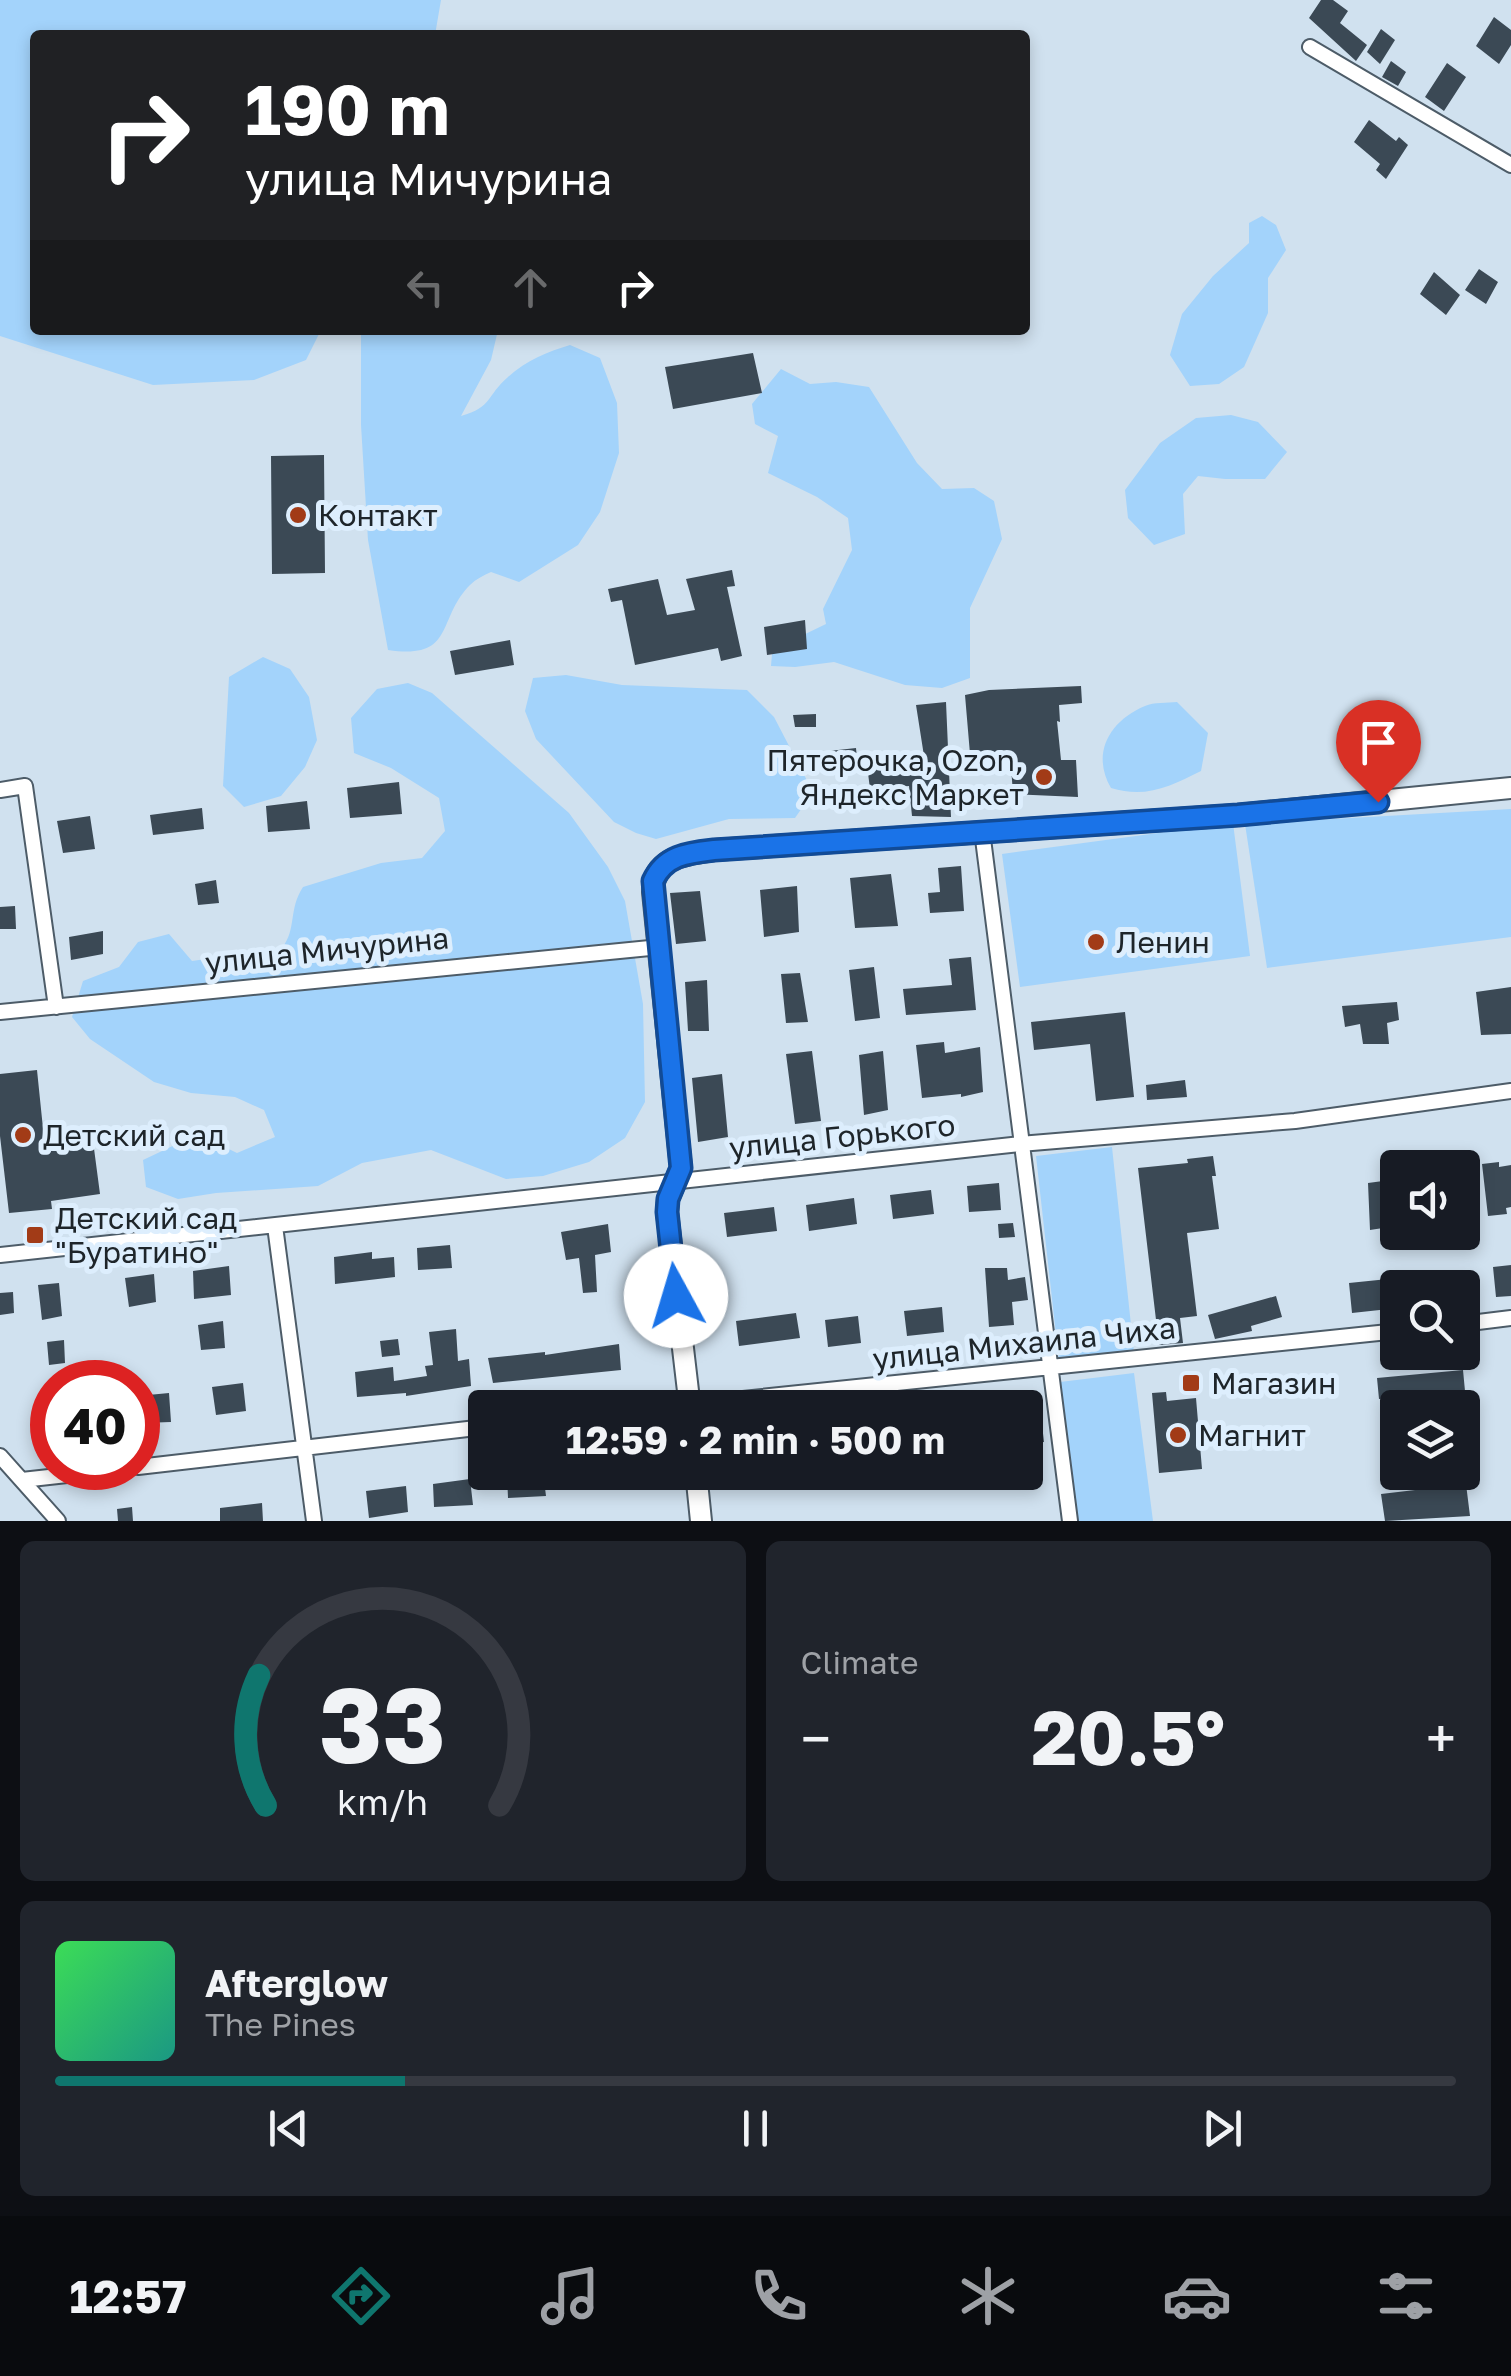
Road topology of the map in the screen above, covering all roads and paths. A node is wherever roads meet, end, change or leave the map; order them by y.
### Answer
1 (1310, 47) dead end
2 (1511, 165) edge
3 (1511, 788) edge
4 (0, 790) edge
5 (982, 831) junction
6 (660, 946) junction
7 (56, 1007) junction
8 (0, 1012) edge
9 (1511, 1091) edge
10 (1020, 1144) junction
11 (677, 1182) junction
12 (275, 1226) junction
13 (0, 1255) edge
14 (1511, 1318) edge
15 (1480, 1322) edge
16 (1380, 1333) edge
17 (1051, 1368) junction
18 (688, 1390) edge
19 (842, 1390) edge
20 (468, 1429) edge
21 (305, 1448) junction
22 (0, 1456) edge
23 (160, 1464) edge
24 (30, 1479) edge
25 (22, 1480) junction
26 (698, 1490) edge
27 (58, 1521) edge
28 (314, 1521) edge
29 (701, 1521) edge
30 (1070, 1521) edge

1 - 2 street
3 - 5 street
4 - 7 street
5 - 6 street
5 - 10 street
6 - 7 street, улица Мичурина
6 - 11 street
7 - 8 street, улица Мичурина
9 - 10 street, улица Горького
10 - 11 street, улица Горького
10 - 17 street
11 - 12 street, улица Горького
11 - 18 street
12 - 13 street, улица Горького
12 - 21 street
14 - 15 street
16 - 17 street, улица Михаила Чиха
17 - 19 street, улица Михаила Чиха
17 - 30 street
20 - 21 street
21 - 23 street
21 - 28 street
22 - 25 street
24 - 25 street
25 - 27 street
26 - 29 street

